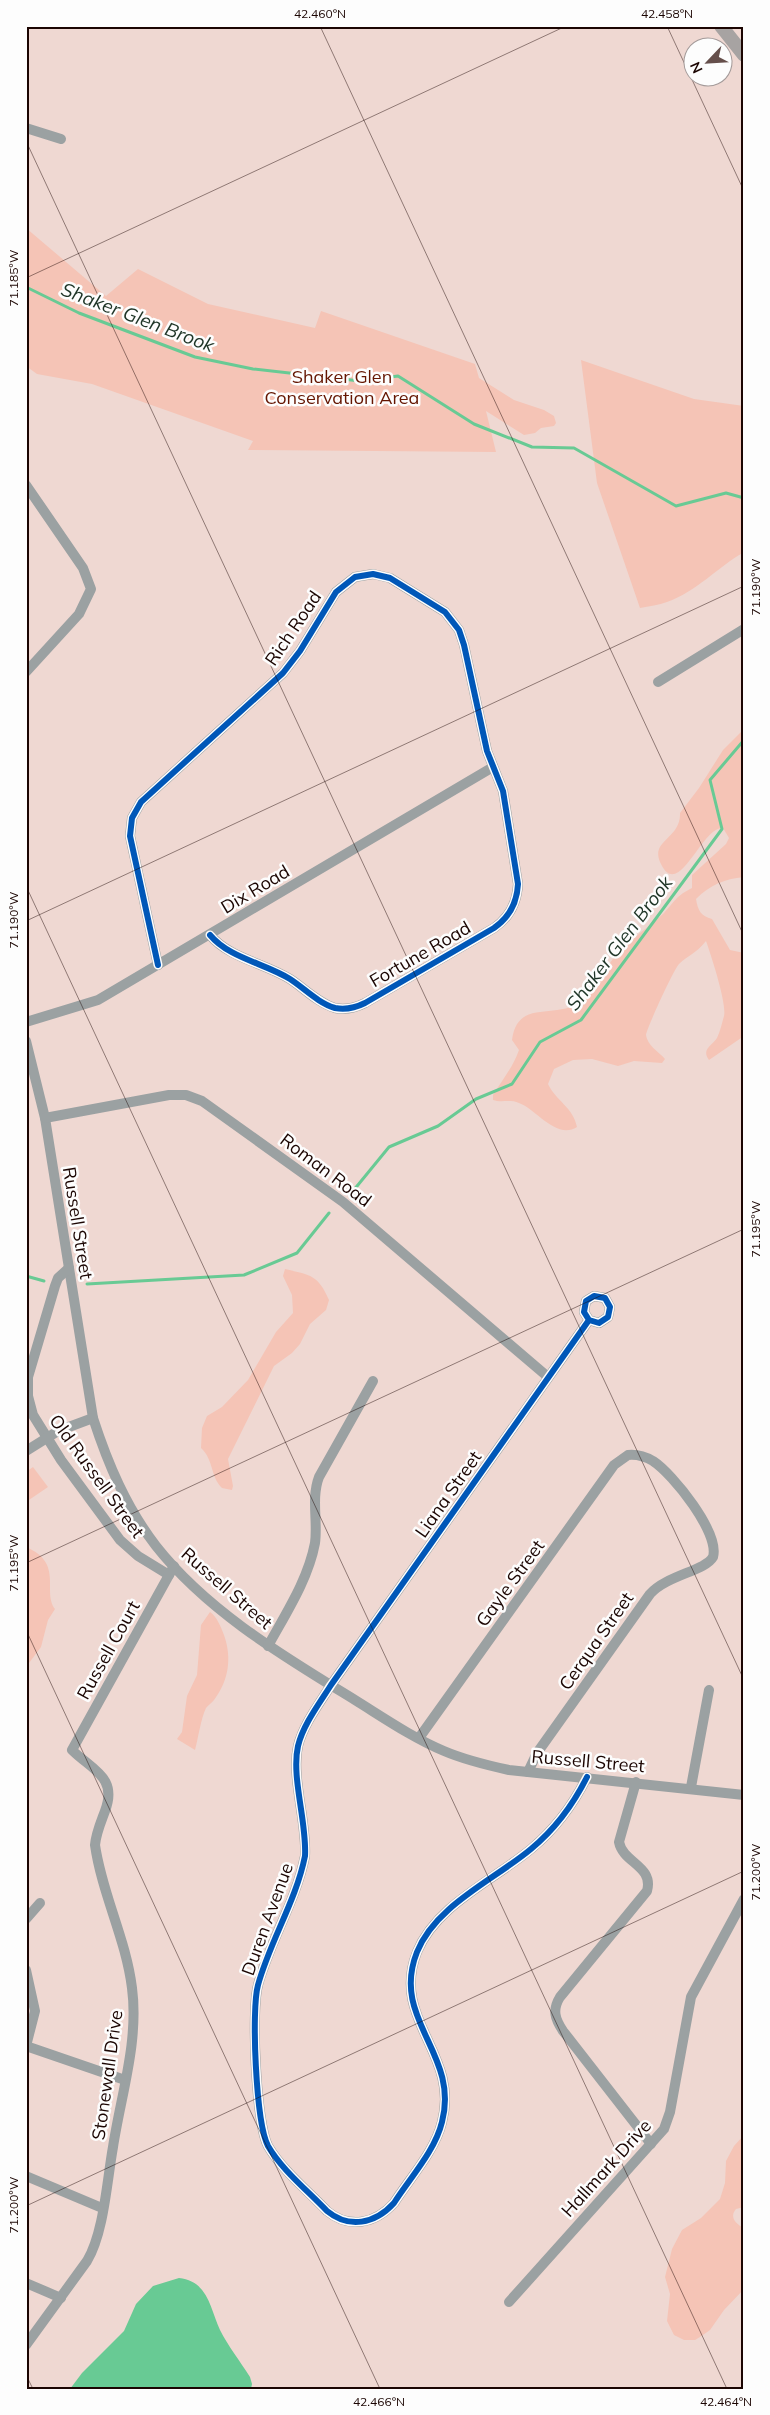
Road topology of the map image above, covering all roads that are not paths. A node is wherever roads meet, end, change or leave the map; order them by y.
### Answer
1 (721, 26) edge
2 (744, 54) edge
3 (26, 128) edge
4 (61, 138) dead end
5 (26, 485) edge
6 (744, 629) edge
7 (27, 670) edge
8 (658, 682) dead end
9 (493, 767) junction
10 (210, 935) junction
11 (158, 964) junction
12 (26, 1022) edge
13 (26, 1041) edge
14 (29, 1063) edge
15 (45, 1118) junction
16 (69, 1268) junction
17 (589, 1320) dead end
18 (548, 1377) junction
19 (373, 1381) dead end
20 (94, 1418) junction
21 (46, 1438) junction
22 (26, 1451) edge
23 (633, 1454) joint
24 (171, 1571) junction
25 (268, 1646) junction
26 (331, 1685) junction
27 (709, 1690) dead end
28 (419, 1738) junction
29 (72, 1750) joint
30 (528, 1772) junction
31 (587, 1777) junction
32 (636, 1782) junction
33 (691, 1787) junction
34 (744, 1794) edge
35 (744, 1898) edge
36 (40, 1904) dead end
37 (26, 1919) edge
38 (26, 1970) edge
39 (26, 2046) edge
40 (125, 2080) junction
41 (652, 2144) junction
42 (26, 2176) edge
43 (102, 2208) junction
44 (26, 2283) edge
45 (61, 2298) junction
46 (509, 2302) dead end
47 (26, 2345) edge

1 - 2 main road
3 - 4 street
5 - 7 street
6 - 8 street
9 - 10 street, Dix Road
9 - 10 street, Fortune Road
9 - 11 street, Rich Road
10 - 11 street, Dix Road
11 - 12 street, Dix Road
13 - 14 street, Russell Street
14 - 15 street, Russell Street
15 - 16 street, Russell Street
15 - 18 street, Roman Road
16 - 20 street, Russell Street
16 - 21 street, Old Russell Street
17 - 18 street, Liana Street
18 - 26 street, Liana Street
19 - 25 street
20 - 21 street
20 - 24 street, Russell Street
21 - 22 street
21 - 24 street, Old Russell Street
23 - 28 street, Gayle Street
23 - 30 street, Cerqua Street
24 - 25 street, Russell Street
24 - 29 street, Russell Court
25 - 26 street, Russell Street
26 - 28 street, Russell Street
26 - 31 street, Duren Avenue
27 - 33 street
28 - 30 street, Russell Street
29 - 40 street, Stonewall Drive
30 - 31 street, Russell Street
31 - 32 street, Russell Street
32 - 33 street, Russell Street
32 - 41 street
33 - 34 street, Russell Street
35 - 41 street, Hallmark Drive
36 - 37 street
38 - 39 street
39 - 40 street
40 - 43 street, Stonewall Drive
41 - 46 street, Hallmark Drive
42 - 43 street
43 - 45 street, Stonewall Drive
44 - 45 street
45 - 47 street, Stonewall Drive

